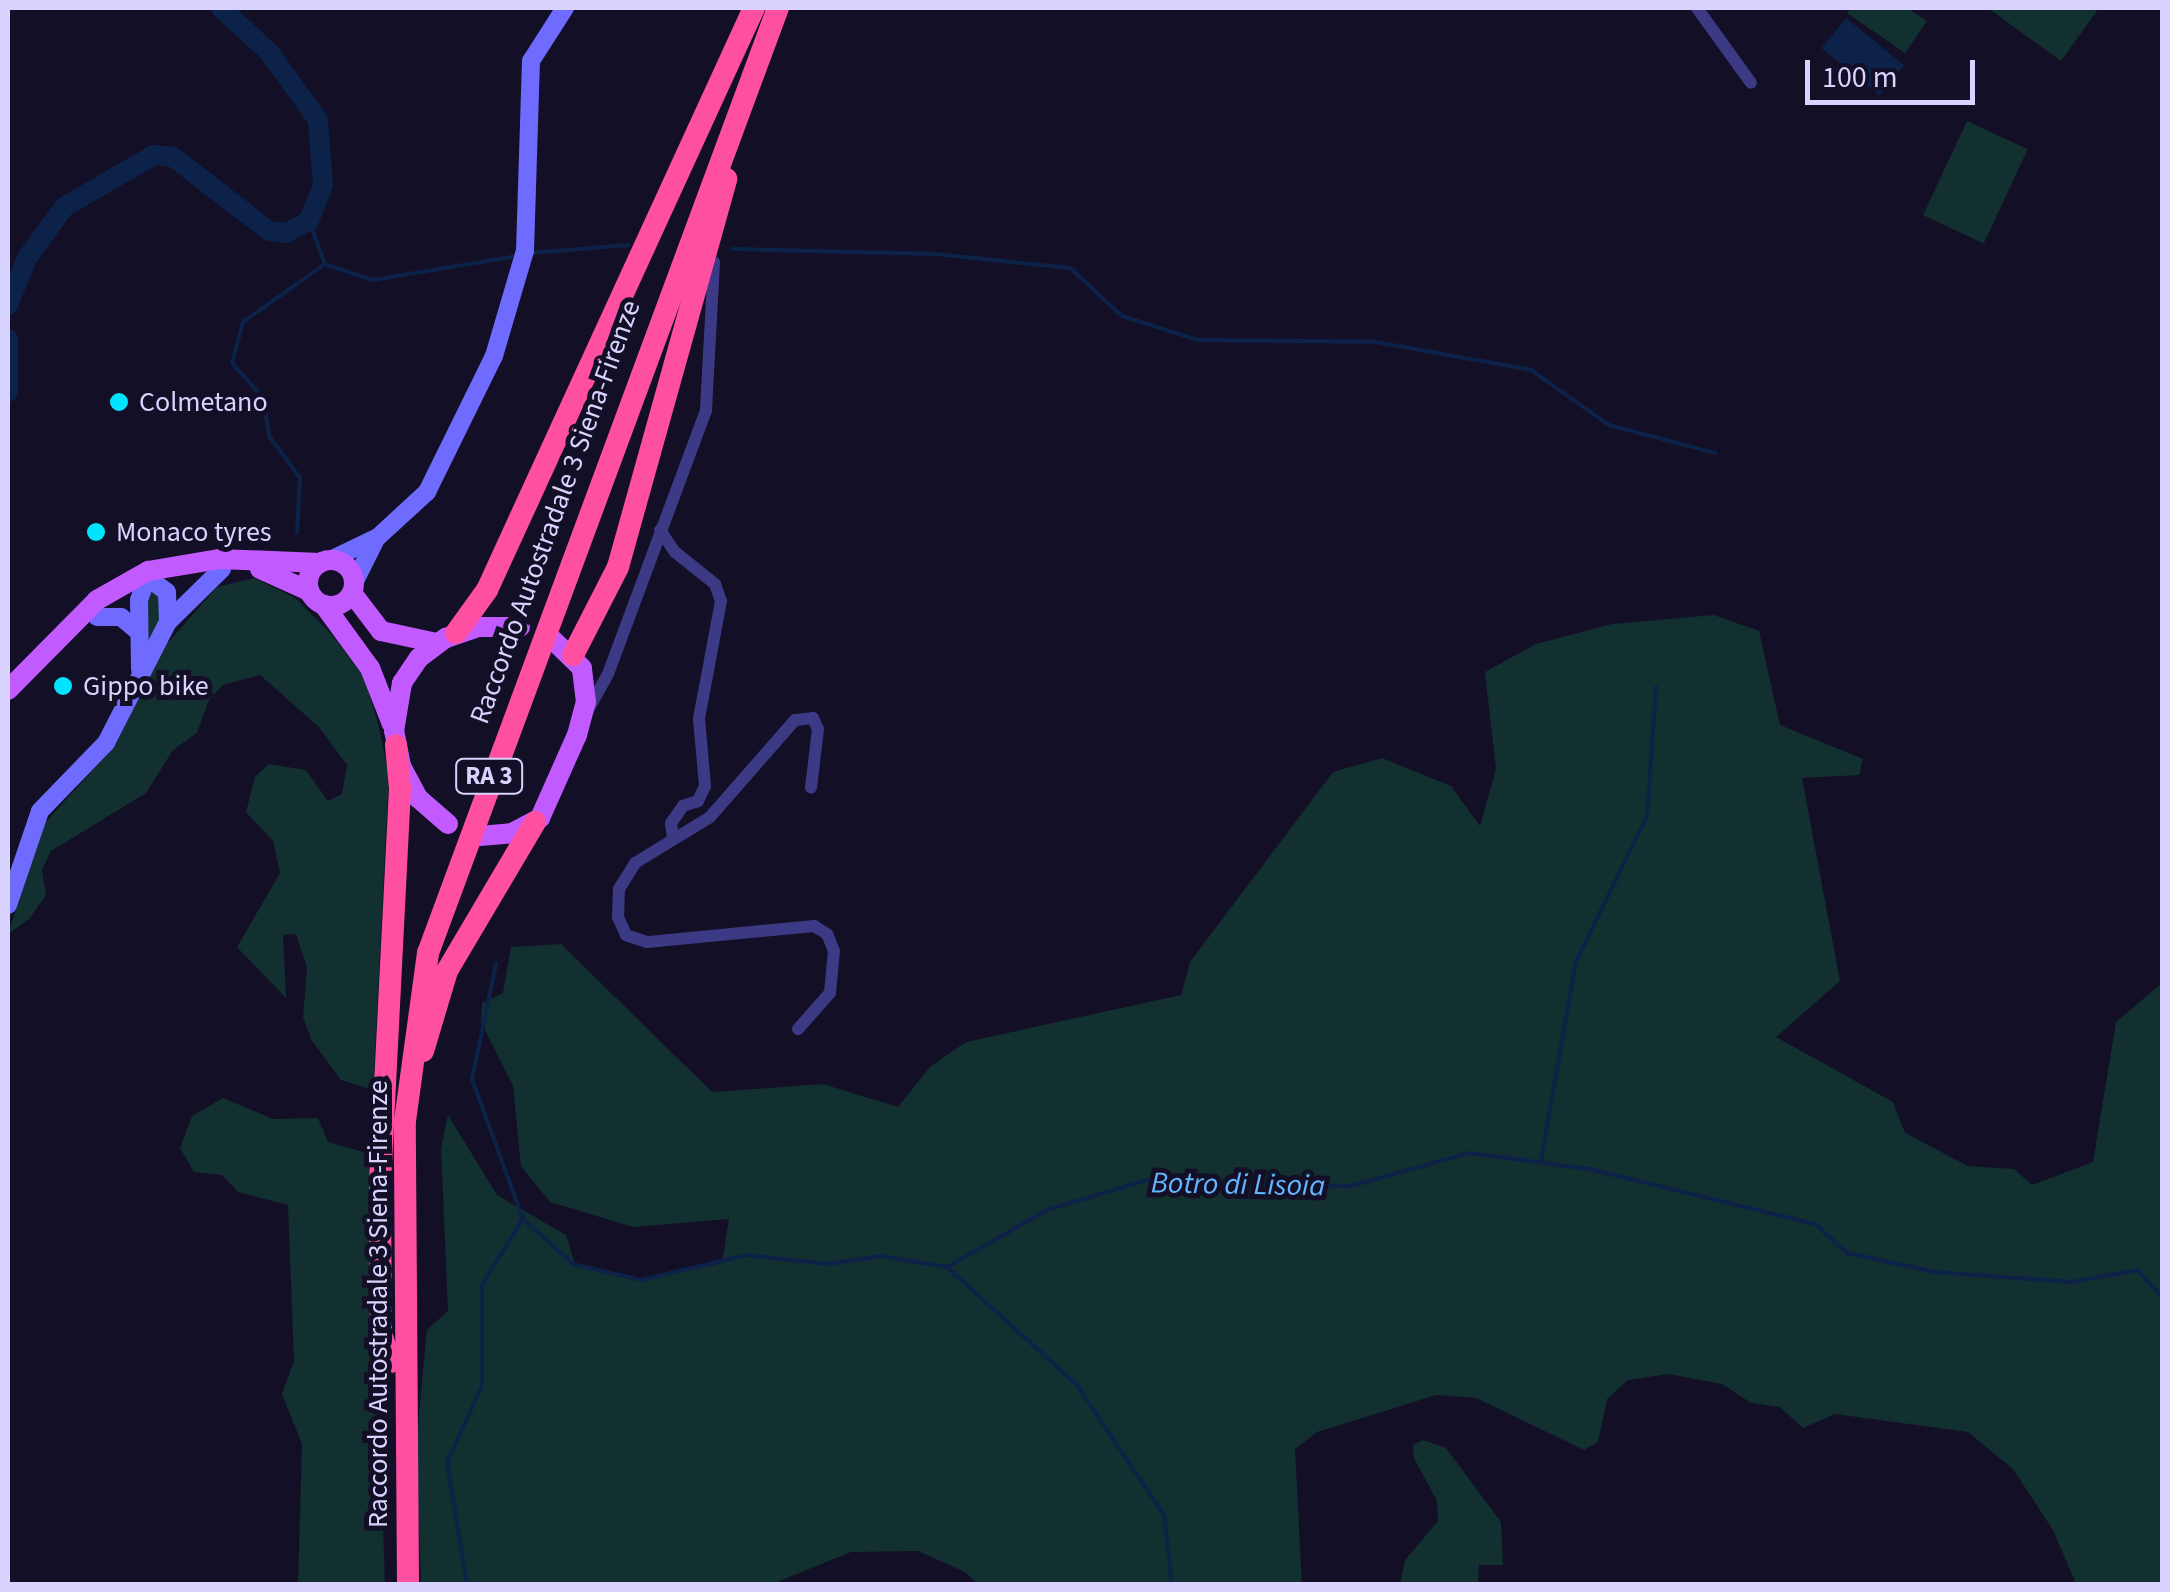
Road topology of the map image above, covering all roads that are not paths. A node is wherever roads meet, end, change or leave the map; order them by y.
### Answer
1 (564, 8) edge
2 (754, 8) edge
3 (763, 8) edge
4 (778, 8) edge
5 (788, 8) edge
6 (1697, 8) edge
7 (1751, 83) dead end
8 (714, 262) dead end
9 (660, 530) junction
10 (378, 536) junction
11 (325, 562) junction
12 (221, 564) junction
13 (148, 581) junction
14 (353, 588) junction
15 (316, 598) junction
16 (97, 608) junction
17 (168, 622) junction
18 (520, 627) dead end
19 (139, 632) junction
20 (447, 638) junction
21 (552, 639) dead end
22 (578, 661) junction
23 (612, 662) junction
24 (140, 672) junction
25 (8, 690) edge
26 (583, 718) junction
27 (395, 738) junction
28 (811, 788) dead end
29 (535, 822) junction
30 (448, 824) dead end
31 (480, 836) dead end
32 (673, 838) junction
33 (8, 906) edge
34 (798, 1029) dead end
35 (391, 1362) junction
36 (406, 1428) junction
37 (394, 1584) edge
38 (408, 1584) edge

1 - 10 main road
2 - 20 highway
3 - 35 highway, Raccordo Autostradale 3 Siena-Firenze / RA 3
4 - 36 highway, Raccordo Autostradale 3 Siena-Firenze / RA 3
5 - 22 highway
6 - 7 street
8 - 9 street
9 - 23 street
9 - 32 street
10 - 11 main road
10 - 14 main road
11 - 12 main road
11 - 14 main road
11 - 15 main road
12 - 13 main road
12 - 15 main road
12 - 16 main road
12 - 17 main road
13 - 16 main road
13 - 17 main road
13 - 19 main road
14 - 15 main road
14 - 20 main road
15 - 27 main road
16 - 19 main road
16 - 25 main road
17 - 24 main road
18 - 20 main road
19 - 24 main road
20 - 27 main road
21 - 22 main road
22 - 23 street
22 - 26 main road
23 - 26 street
24 - 33 main road
26 - 29 main road
27 - 30 main road
27 - 35 highway
28 - 32 street
29 - 31 main road
29 - 36 highway
32 - 34 street
35 - 37 highway, Raccordo Autostradale 3 Siena-Firenze / RA 3
36 - 38 highway, Raccordo Autostradale 3 Siena-Firenze / RA 3

